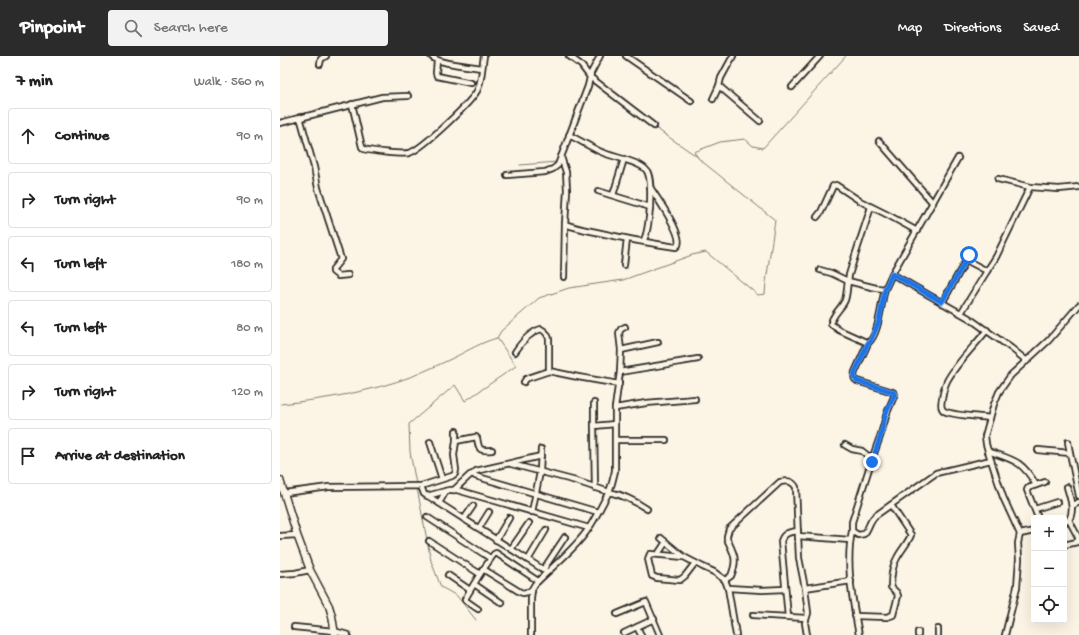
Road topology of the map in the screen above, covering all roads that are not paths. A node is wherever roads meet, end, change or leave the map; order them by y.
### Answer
1 (326, 56) edge
2 (431, 56) edge
3 (484, 56) edge
4 (569, 56) edge
5 (600, 56) edge
6 (626, 56) edge
7 (733, 56) edge
8 (820, 56) edge
9 (437, 60) junction
10 (320, 64) dead end
11 (482, 68) junction
12 (590, 77) junction
13 (471, 83) dead end
14 (719, 86) junction
15 (792, 87) dead end
16 (408, 96) dead end
17 (713, 99) dead end
18 (691, 101) dead end
19 (352, 104) junction
20 (300, 117) junction
21 (760, 121) dead end
22 (280, 122) edge
23 (654, 126) dead end
24 (569, 135) junction
25 (879, 141) dead end
26 (561, 157) junction
27 (958, 158) dead end
28 (624, 160) junction
29 (507, 175) dead end
30 (998, 179) dead end
31 (650, 187) junction
32 (1030, 187) junction
33 (1079, 187) edge
34 (598, 191) dead end
35 (612, 195) junction
36 (933, 203) junction
37 (650, 207) junction
38 (871, 207) junction
39 (817, 217) dead end
40 (565, 224) junction
41 (917, 231) junction
42 (627, 239) junction
43 (643, 241) junction
44 (969, 255) dead end
45 (966, 260) junction
46 (624, 264) dead end
47 (820, 270) dead end
48 (987, 271) junction
49 (892, 274) junction
50 (348, 275) dead end
51 (564, 277) dead end
52 (848, 281) junction
53 (885, 289) junction
54 (942, 302) junction
55 (1079, 305) edge
56 (961, 313) junction
57 (625, 327) dead end
58 (987, 330) junction
59 (658, 342) dead end
60 (868, 343) junction
61 (621, 350) junction
62 (515, 352) dead end
63 (698, 359) dead end
64 (1027, 360) junction
65 (548, 371) junction
66 (620, 372) junction
67 (524, 382) dead end
68 (619, 384) junction
69 (695, 399) dead end
70 (594, 403) dead end
71 (615, 408) junction
72 (990, 418) junction
73 (615, 424) junction
74 (594, 426) junction
75 (456, 431) dead end
76 (615, 440) junction
77 (666, 440) dead end
78 (456, 441) junction
79 (430, 442) dead end
80 (1068, 442) dead end
81 (845, 445) dead end
82 (541, 448) dead end
83 (492, 450) dead end
84 (1038, 450) dead end
85 (988, 451) junction
86 (1070, 453) junction
87 (541, 456) junction
88 (872, 458) junction
89 (991, 460) junction
90 (510, 464) junction
91 (540, 472) junction
92 (474, 474) junction
93 (442, 479) junction
94 (280, 480) edge
95 (1044, 482) dead end
96 (1036, 485) junction
97 (421, 486) junction
98 (1067, 487) dead end
99 (595, 488) junction
100 (454, 490) junction
101 (446, 491) junction
102 (609, 492) junction
103 (284, 493) junction
104 (536, 494) junction
105 (428, 496) junction
106 (1079, 496) edge
107 (1056, 502) dead end
108 (1079, 502) edge
109 (439, 503) junction
110 (890, 505) junction
111 (473, 506) dead end
112 (1072, 506) junction
113 (647, 509) dead end
114 (1035, 509) junction
115 (489, 512) dead end
116 (532, 512) junction
117 (598, 512) junction
118 (1037, 515) edge
119 (427, 517) dead end
120 (510, 518) dead end
121 (464, 519) junction
122 (1067, 520) edge
123 (1067, 522) edge
124 (529, 523) dead end
125 (479, 528) junction
126 (589, 528) junction
127 (546, 530) dead end
128 (852, 531) junction
129 (1031, 532) edge
130 (798, 533) junction
131 (1020, 534) junction
132 (280, 536) edge
133 (297, 536) junction
134 (565, 537) dead end
135 (661, 538) dead end
136 (496, 540) junction
137 (850, 540) junction
138 (429, 541) dead end
139 (666, 542) junction
140 (1067, 544) edge
141 (511, 549) junction
142 (658, 554) junction
143 (684, 557) junction
144 (490, 558) junction
145 (528, 560) junction
146 (695, 563) junction
147 (483, 568) junction
148 (310, 570) junction
149 (545, 571) junction
150 (280, 574) edge
151 (480, 574) junction
152 (448, 575) dead end
153 (725, 580) junction
154 (538, 581) junction
155 (850, 581) junction
156 (474, 584) junction
157 (728, 588) junction
158 (805, 588) junction
159 (785, 589) junction
160 (470, 590) junction
161 (532, 591) junction
162 (502, 603) dead end
163 (478, 609) dead end
164 (617, 614) dead end
165 (753, 615) dead end
166 (855, 616) junction
167 (788, 617) junction
168 (806, 618) junction
169 (654, 619) junction
170 (294, 627) dead end
171 (638, 627) junction
172 (938, 629) dead end
173 (335, 633) edge
174 (624, 633) dead end
175 (348, 635) edge
176 (531, 635) edge
177 (641, 635) edge
178 (660, 635) edge
179 (736, 635) edge
180 (807, 635) edge
181 (859, 635) edge
182 (938, 635) edge
183 (1005, 635) edge

1 - 10 street
2 - 9 street
3 - 11 street
4 - 12 street
5 - 12 street
6 - 18 street
7 - 14 street
8 - 15 street
9 - 11 street
9 - 13 street
11 - 19 street
12 - 23 street
12 - 24 street
14 - 17 street
14 - 21 street
16 - 19 street
19 - 20 street
20 - 22 street
20 - 50 street
24 - 26 street
24 - 28 street
25 - 36 street
26 - 29 street
26 - 40 street
27 - 36 street
28 - 31 street
28 - 35 street
30 - 32 street
31 - 37 street
31 - 43 street
32 - 33 street
32 - 48 street
34 - 35 street
35 - 37 street
36 - 41 street
37 - 43 street
38 - 39 street
38 - 41 street
38 - 52 street
40 - 42 street
40 - 51 street
41 - 49 street
42 - 43 street
42 - 46 street
44 - 45 street
45 - 48 street
45 - 54 street
47 - 52 street
48 - 56 street
49 - 53 street
49 - 54 street
52 - 53 street
52 - 60 street
53 - 60 street
54 - 56 street
55 - 64 street
56 - 58 street
57 - 61 street
58 - 64 street
58 - 72 street
59 - 61 street
60 - 88 street
61 - 66 street
62 - 65 street
63 - 66 street
64 - 72 street
65 - 67 street
65 - 68 street
66 - 68 street
68 - 71 street
69 - 71 street
70 - 74 street
71 - 73 street
72 - 85 street
73 - 74 street
73 - 76 street
74 - 99 street
75 - 78 street
76 - 77 street
76 - 102 street
78 - 83 street
78 - 93 street
79 - 93 street
80 - 86 street
81 - 88 street
82 - 87 street
84 - 86 street
85 - 89 street
85 - 96 street
86 - 106 street
87 - 90 street
87 - 91 street
88 - 128 street
89 - 110 street
89 - 131 street
90 - 91 street
90 - 92 street
91 - 99 street
91 - 104 street
92 - 100 street
92 - 104 street
93 - 97 street
94 - 103 street
95 - 96 street
96 - 114 street
97 - 103 street
97 - 105 street
98 - 112 street
99 - 102 street
100 - 101 street
100 - 116 street
101 - 105 street
101 - 109 street
102 - 113 street
102 - 117 street
103 - 133 street
104 - 116 street
104 - 117 street
105 - 109 street
107 - 114 street
108 - 112 street
109 - 121 street
110 - 128 street
110 - 166 street
111 - 121 street
112 - 122 street
114 - 118 street
115 - 125 street
116 - 126 street
117 - 126 street
119 - 144 street
120 - 136 street
121 - 125 street
123 - 140 street
124 - 141 street
125 - 136 street
126 - 149 street
127 - 145 street
128 - 137 street
129 - 131 street
130 - 137 street
130 - 153 street
130 - 158 street
130 - 159 street
131 - 183 street
132 - 133 street
133 - 148 street
134 - 149 street
135 - 139 street
136 - 141 street
137 - 155 street
138 - 151 street
139 - 142 street
139 - 143 street
141 - 145 street
142 - 143 street
142 - 146 street
143 - 146 street
144 - 147 street
144 - 154 street
145 - 149 street
146 - 153 street
147 - 151 street
147 - 161 street
148 - 150 street
148 - 173 street
149 - 154 street
151 - 156 street
152 - 160 street
153 - 157 street
154 - 161 street
155 - 158 street
155 - 166 street
156 - 160 street
156 - 162 street
157 - 159 street
157 - 179 street
158 - 168 street
159 - 167 street
160 - 163 street
161 - 176 street
164 - 169 street
165 - 167 street
166 - 181 street
167 - 168 street
168 - 180 street
169 - 171 street
169 - 178 street
170 - 173 street
171 - 174 street
171 - 177 street
172 - 182 street
173 - 175 street

